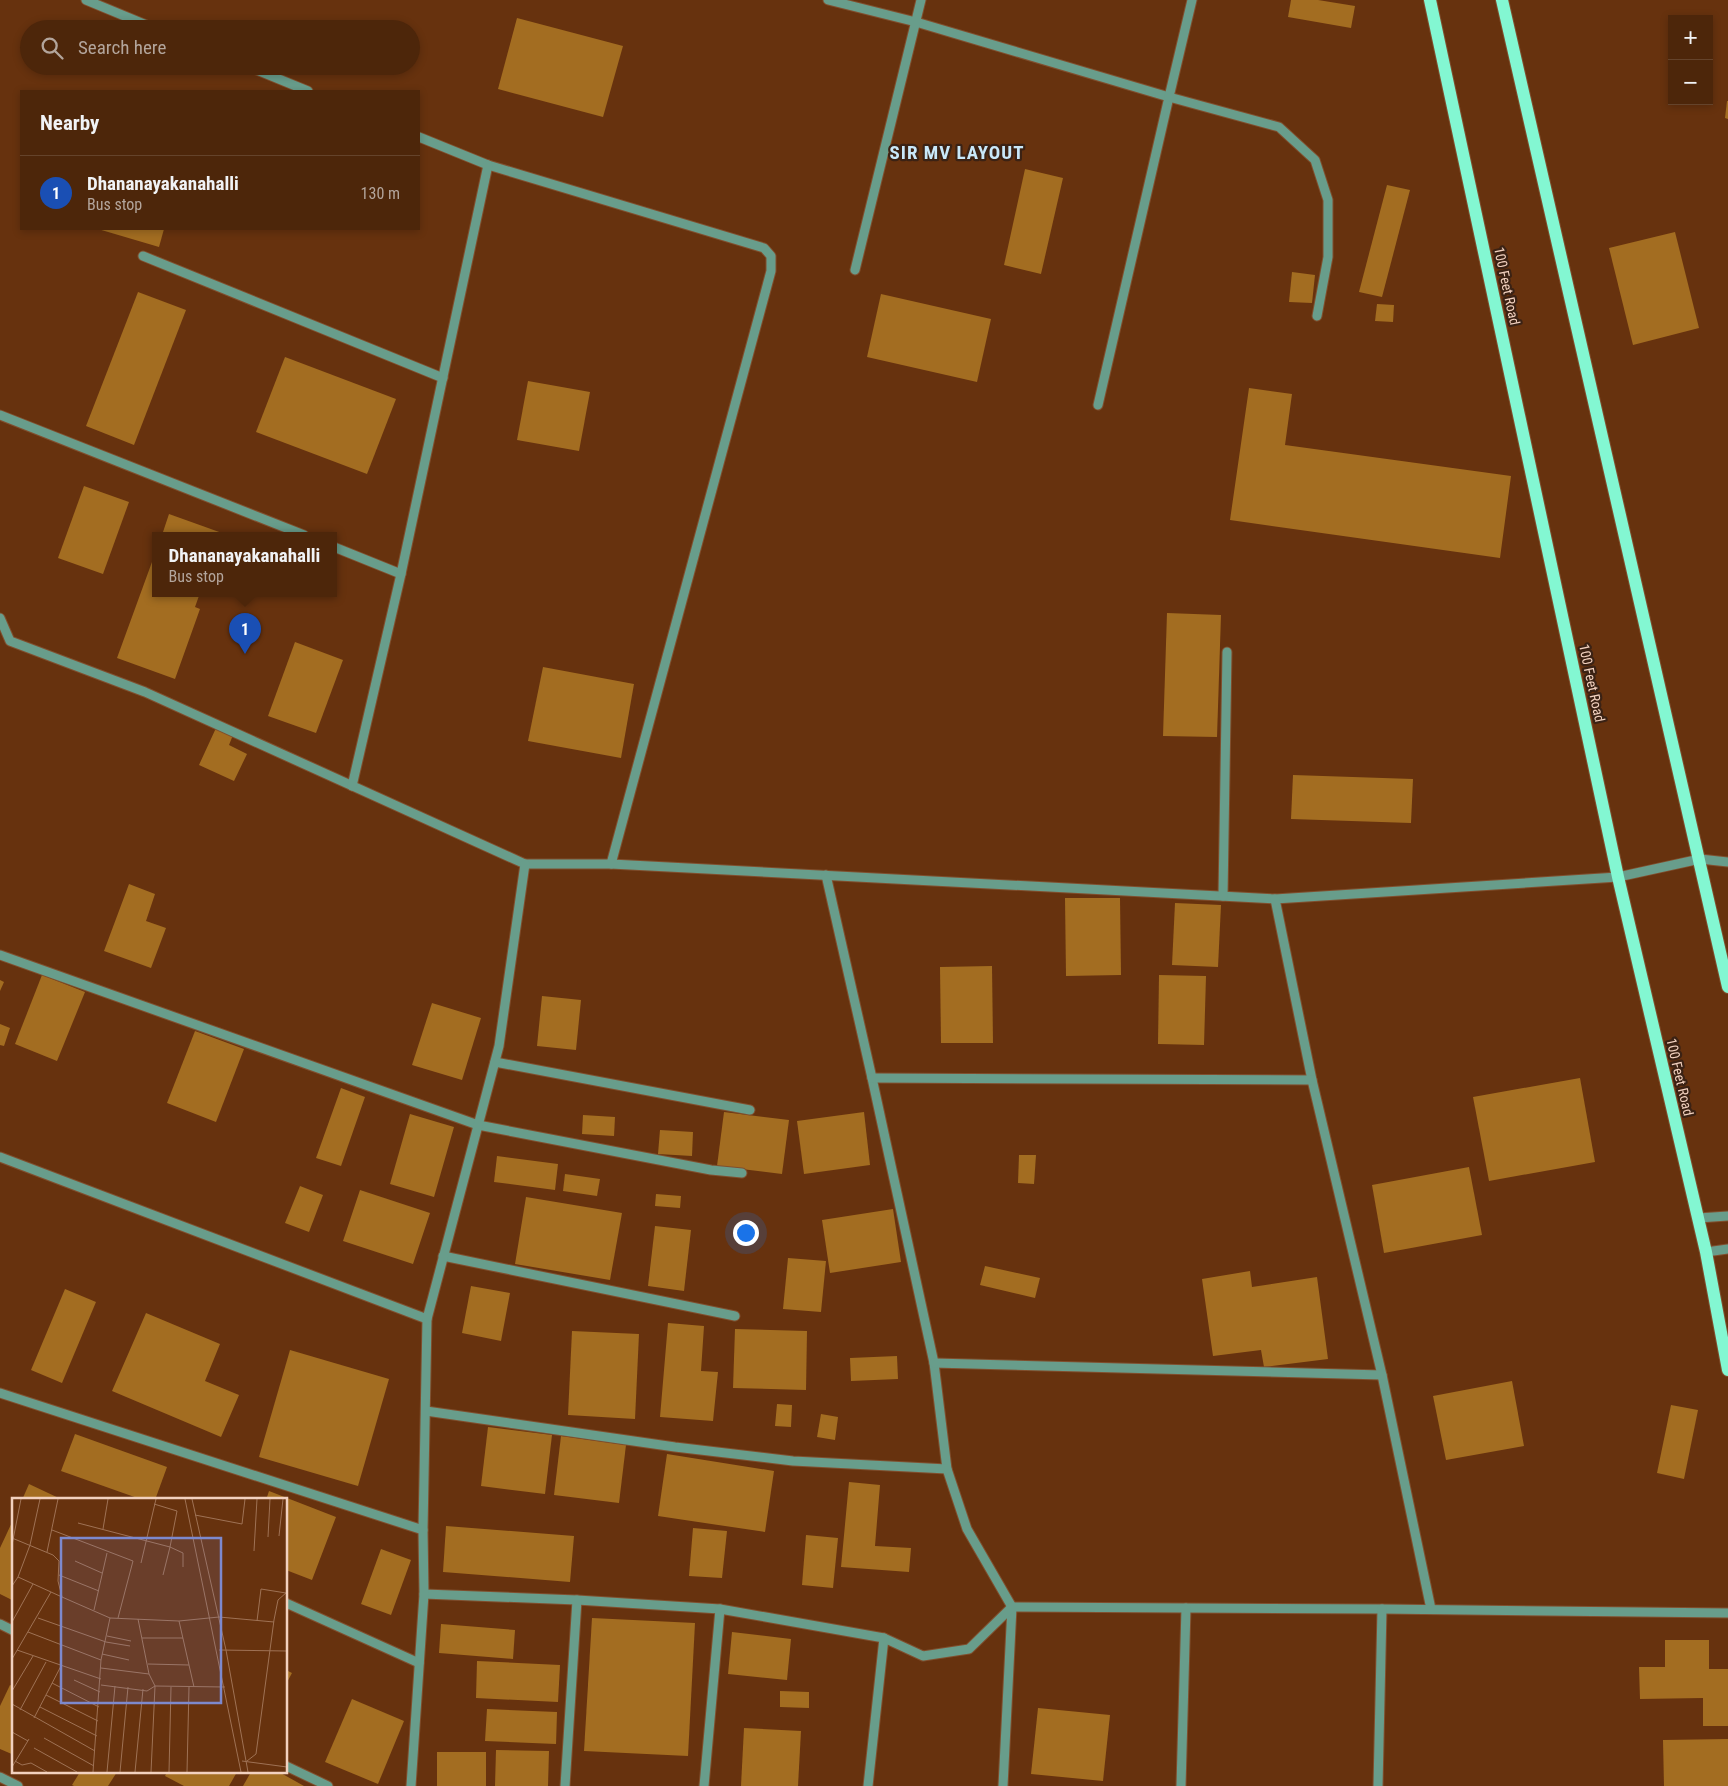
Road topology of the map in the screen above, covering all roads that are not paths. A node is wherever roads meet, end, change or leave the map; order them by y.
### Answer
1 (86, 0) edge
2 (828, 0) edge
3 (921, 0) edge
4 (1192, 0) edge
5 (1430, 0) edge
6 (1502, 0) edge
7 (134, 20) edge
8 (916, 22) junction
9 (269, 75) edge
10 (306, 90) edge
11 (1169, 97) junction
12 (420, 137) edge
13 (488, 166) junction
14 (143, 256) dead end
15 (855, 270) dead end
16 (1317, 316) dead end
17 (443, 378) junction
18 (1098, 405) dead end
19 (0, 415) edge
20 (296, 532) edge
21 (337, 548) edge
22 (401, 574) junction
23 (0, 618) edge
24 (0, 636) edge
25 (10, 641) junction
26 (1226, 652) dead end
27 (352, 786) junction
28 (1700, 859) junction
29 (1728, 862) edge
30 (525, 864) junction
31 (611, 864) junction
32 (826, 875) junction
33 (1618, 877) junction
34 (1223, 896) junction
35 (1276, 899) junction
36 (0, 955) edge
37 (1728, 987) edge
38 (495, 1062) junction
39 (872, 1078) junction
40 (1312, 1080) junction
41 (750, 1110) dead end
42 (478, 1125) junction
43 (0, 1157) edge
44 (742, 1173) dead end
45 (1728, 1216) edge
46 (1698, 1218) junction
47 (1728, 1249) edge
48 (1706, 1252) junction
49 (443, 1256) junction
50 (735, 1316) dead end
51 (427, 1320) junction
52 (934, 1363) junction
53 (1728, 1370) edge
54 (1382, 1375) junction
55 (0, 1393) edge
56 (426, 1411) junction
57 (947, 1469) junction
58 (423, 1530) junction
59 (424, 1594) junction
60 (577, 1600) junction
61 (288, 1604) edge
62 (1012, 1607) junction
63 (1186, 1608) junction
64 (720, 1609) junction
65 (1382, 1609) junction
66 (1431, 1609) junction
67 (1728, 1613) edge
68 (0, 1624) edge
69 (12, 1630) edge
70 (884, 1638) junction
71 (420, 1663) junction
72 (288, 1767) edge
73 (0, 1777) edge
74 (18, 1786) edge
75 (328, 1786) edge
76 (411, 1786) edge
77 (565, 1786) edge
78 (704, 1786) edge
79 (868, 1786) edge
80 (1003, 1786) edge
81 (1181, 1786) edge
82 (1378, 1786) edge

1 - 7 street
2 - 8 street
3 - 8 street
4 - 11 street
5 - 33 main road, 100 Feet Road
6 - 28 main road
8 - 11 street
8 - 15 street
9 - 10 street
11 - 16 street
11 - 18 street
12 - 13 street
13 - 17 street
13 - 31 street
14 - 17 street
17 - 22 street
19 - 20 street
21 - 22 street
22 - 27 street
23 - 25 street
24 - 25 street
25 - 27 street
26 - 34 street
27 - 30 street
28 - 29 street
28 - 33 street
28 - 37 main road
30 - 31 street
30 - 38 street
31 - 32 street
32 - 34 street
32 - 39 street
33 - 35 street
33 - 46 main road, 100 Feet Road
34 - 35 street
35 - 40 street
36 - 42 street
38 - 41 street
38 - 42 street
39 - 40 street
39 - 52 street
40 - 54 street
42 - 44 street
42 - 49 street
43 - 51 street
45 - 46 street
46 - 48 main road, 100 Feet Road
47 - 48 street
48 - 53 main road, 100 Feet Road
49 - 50 street
49 - 51 street
51 - 56 street
52 - 54 street
52 - 57 street
54 - 66 street
55 - 58 street
56 - 57 street
56 - 58 street
57 - 62 street
58 - 59 street
59 - 60 street
59 - 71 street
60 - 64 street
60 - 77 street
61 - 71 street
62 - 63 street
62 - 70 street
62 - 80 street
63 - 65 street
63 - 81 street
64 - 70 street
64 - 78 street
65 - 66 street
65 - 82 street
66 - 67 street
68 - 69 street
70 - 79 street
71 - 76 street
72 - 75 street
73 - 74 street

